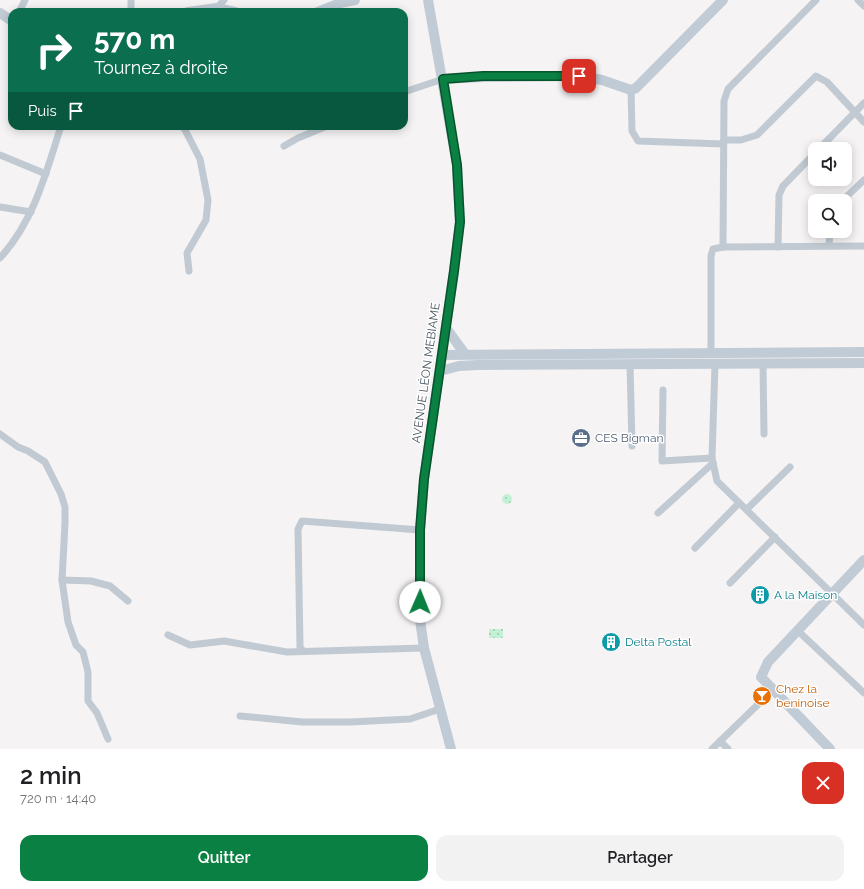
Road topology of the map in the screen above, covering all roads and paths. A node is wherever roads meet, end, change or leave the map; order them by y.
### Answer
1 (224, 0) edge
2 (354, 0) edge
3 (428, 0) edge
4 (722, 0) edge
5 (816, 0) edge
6 (858, 0) edge
7 (864, 6) edge
8 (217, 8) edge
9 (330, 8) edge
10 (443, 79) junction
11 (631, 90) junction
12 (408, 91) edge
13 (864, 103) edge
14 (855, 112) junction
15 (864, 122) edge
16 (60, 130) edge
17 (185, 130) edge
18 (317, 130) edge
19 (724, 142) junction
20 (826, 142) edge
21 (284, 146) dead end
22 (0, 155) edge
23 (808, 160) edge
24 (46, 174) junction
25 (864, 180) edge
26 (849, 194) edge
27 (0, 207) edge
28 (31, 212) junction
29 (830, 238) edge
30 (829, 246) junction
31 (864, 246) edge
32 (723, 247) junction
33 (778, 247) junction
34 (0, 258) edge
35 (189, 271) dead end
36 (446, 328) junction
37 (864, 352) edge
38 (465, 354) junction
39 (711, 354) junction
40 (442, 355) junction
41 (864, 363) edge
42 (630, 364) junction
43 (715, 364) junction
44 (763, 364) junction
45 (440, 371) junction
46 (663, 390) dead end
47 (0, 434) edge
48 (764, 434) dead end
49 (632, 446) dead end
50 (712, 461) junction
51 (790, 467) dead end
52 (739, 503) junction
53 (747, 509) junction
54 (658, 513) dead end
55 (420, 530) junction
56 (775, 538) junction
57 (695, 548) dead end
58 (864, 560) edge
59 (62, 580) junction
60 (730, 583) dead end
61 (833, 595) junction
62 (128, 601) dead end
63 (864, 625) edge
64 (797, 630) junction
65 (168, 635) dead end
66 (424, 648) junction
67 (303, 651) junction
68 (773, 690) junction
69 (864, 693) edge
70 (440, 710) junction
71 (240, 716) dead end
72 (108, 739) dead end
73 (720, 741) junction
74 (451, 749) edge
75 (712, 749) edge
76 (728, 749) edge
77 (830, 749) edge

1 - 8 street
2 - 9 street
3 - 10 street, AVENUE LÉON MEBIAME
4 - 11 street
5 - 19 street
6 - 7 street
10 - 11 street
10 - 12 street
10 - 36 street, AVENUE LÉON MEBIAME
11 - 19 street
13 - 14 street
14 - 15 street
14 - 19 street
14 - 20 street
16 - 24 street
17 - 35 street
18 - 21 street
19 - 32 street
22 - 24 street
23 - 33 street
24 - 28 street
25 - 26 street
27 - 28 street
28 - 34 street
29 - 30 street
30 - 31 street
30 - 33 street
32 - 33 street
32 - 39 street
36 - 38 street
36 - 40 street, AVENUE LÉON MEBIAME
37 - 39 street
38 - 39 street
38 - 40 street
40 - 45 street, AVENUE LÉON MEBIAME
41 - 44 street
42 - 43 street
42 - 45 street
42 - 49 street
43 - 44 street
43 - 50 street
44 - 48 street
45 - 55 street, AVENUE LÉON MEBIAME
46 - 50 street
47 - 59 street
50 - 52 street
50 - 54 street
51 - 53 street
52 - 53 street
52 - 57 street
53 - 56 street
55 - 66 street, AVENUE LÉON MEBIAME
55 - 67 street
56 - 60 street
56 - 61 street
58 - 61 street
59 - 62 street
59 - 72 street
61 - 63 street
61 - 64 street
64 - 68 street
64 - 69 street
65 - 67 street
66 - 67 street
66 - 70 street, AVENUE LÉON MEBIAME
68 - 73 street
68 - 77 street
70 - 71 street
70 - 74 street, AVENUE LÉON MEBIAME
73 - 75 street
73 - 76 street

